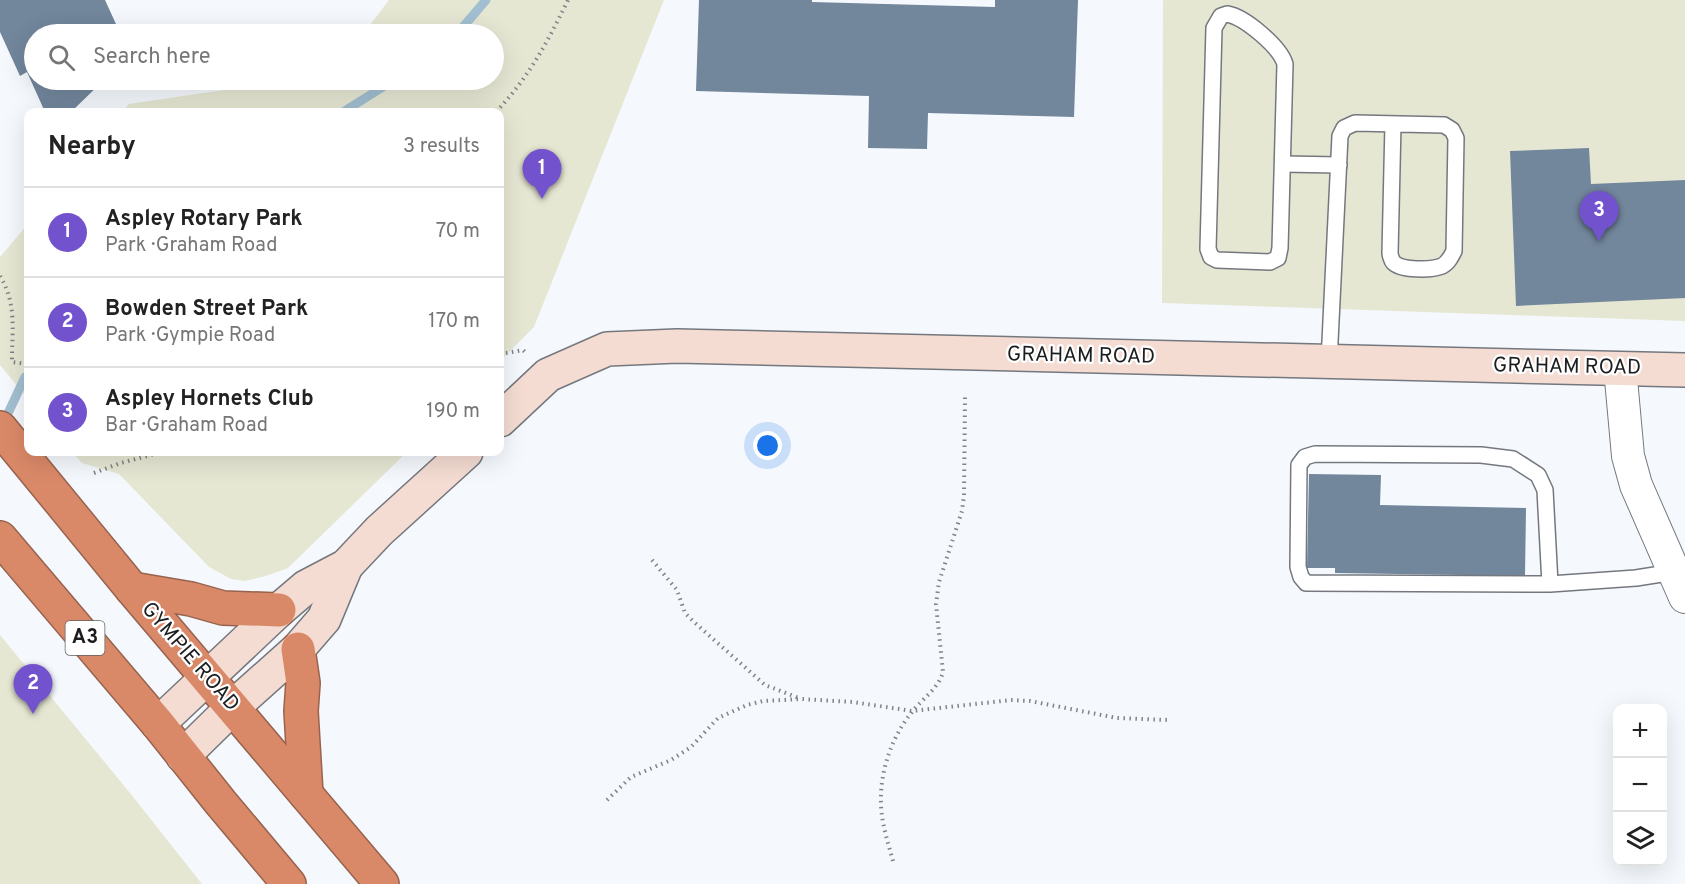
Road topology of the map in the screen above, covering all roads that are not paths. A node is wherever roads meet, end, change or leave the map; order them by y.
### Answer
1 (1393, 124) junction
2 (1282, 164) junction
3 (1339, 165) junction
4 (1329, 362) junction
5 (1620, 368) junction
6 (1685, 370) edge
7 (504, 416) edge
8 (0, 428) edge
9 (461, 456) edge
10 (6, 545) edge
11 (346, 566) junction
12 (1550, 584) junction
13 (1679, 585) edge
14 (132, 589) junction
15 (279, 610) junction
16 (298, 649) junction
17 (208, 679) junction
18 (233, 707) junction
19 (158, 724) junction
20 (183, 756) junction
21 (306, 794) junction
22 (289, 884) edge
23 (382, 884) edge

1 - 1 lane
1 - 3 lane
2 - 2 lane
2 - 3 lane
3 - 4 lane
4 - 5 street, GRAHAM ROAD
4 - 7 street, GRAHAM ROAD
5 - 6 street, GRAHAM ROAD
5 - 13 street
8 - 14 highway, GYMPIE ROAD
9 - 11 street
10 - 19 highway, A3
11 - 15 street
11 - 16 street
12 - 12 lane
12 - 13 lane
14 - 15 highway
14 - 17 highway, GYMPIE ROAD
15 - 17 street
16 - 18 street
16 - 21 highway
17 - 18 highway, GYMPIE ROAD
17 - 19 street
18 - 20 street
18 - 21 highway, GYMPIE ROAD
19 - 20 highway, A3
20 - 22 highway, A3
21 - 23 highway, GYMPIE ROAD

